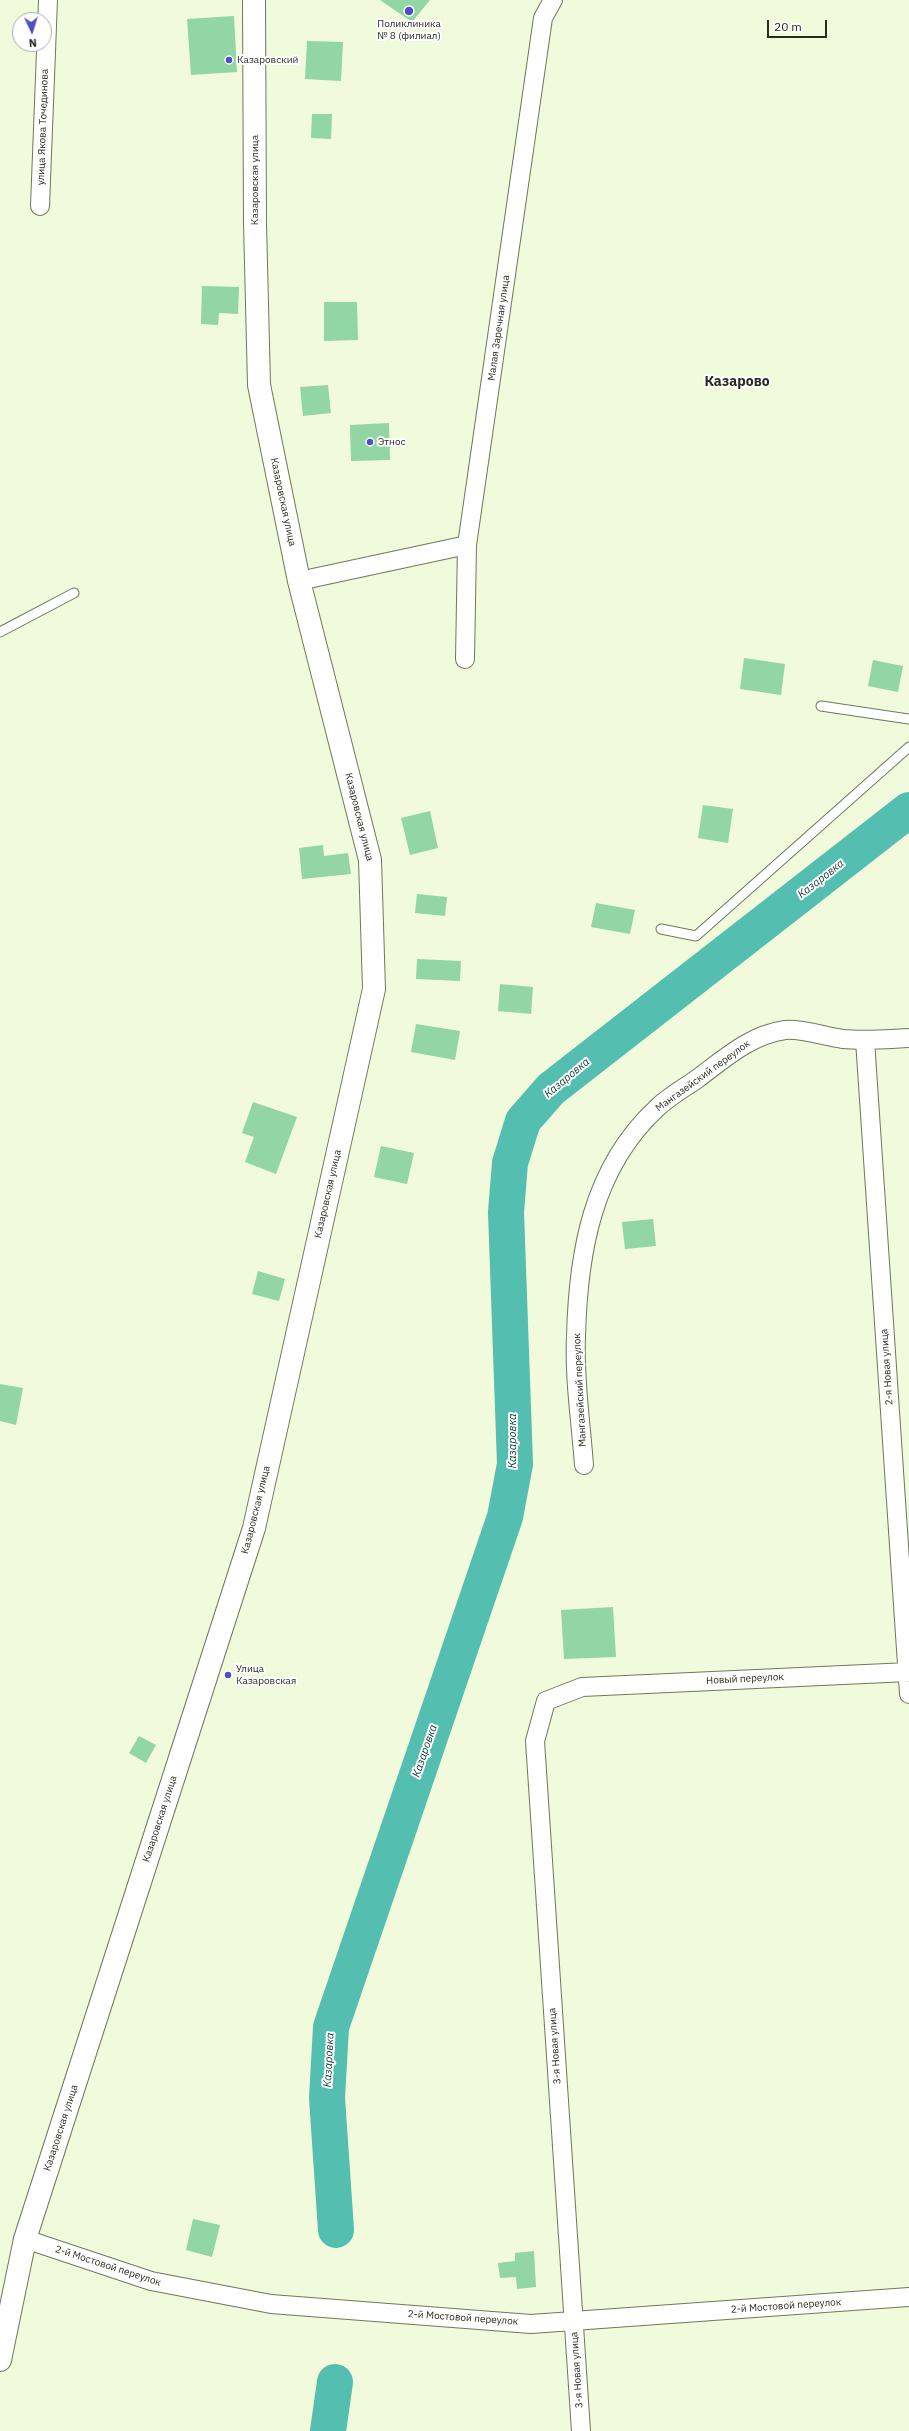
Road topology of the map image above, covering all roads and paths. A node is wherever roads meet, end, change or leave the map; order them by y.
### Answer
1 (48, 0) edge
2 (254, 0) edge
3 (553, 0) edge
4 (40, 206) dead end
5 (468, 545) junction
6 (299, 581) junction
7 (74, 593) dead end
8 (0, 632) edge
9 (465, 659) dead end
10 (821, 706) dead end
11 (909, 719) edge
12 (909, 747) edge
13 (661, 929) dead end
14 (909, 1038) edge
15 (865, 1040) junction
16 (584, 1465) dead end
17 (902, 1502) edge
18 (908, 1672) edge
19 (582, 1687) joint
20 (909, 1694) edge
21 (25, 2239) junction
22 (909, 2297) edge
23 (573, 2321) junction
24 (0, 2360) edge
25 (581, 2431) edge

1 - 4 street, улица Якова Точединова
2 - 6 street, Казаровская улица
3 - 5 street, Малая Заречная улица
5 - 6 street
5 - 9 street, Малая Заречная улица
6 - 21 street, Казаровская улица
7 - 8 lane
10 - 11 lane
12 - 13 lane
14 - 15 street, Мангазейский переулок
15 - 16 street, Мангазейский переулок
15 - 17 street, 2-я Новая улица
17 - 18 street, 2-я Новая улица
18 - 19 street, Новый переулок
18 - 20 street, 2-я Новая улица
19 - 23 street, 3-я Новая улица
21 - 23 street, 2-й Мостовой переулок
21 - 24 street, Казаровская улица
22 - 23 street, 2-й Мостовой переулок
23 - 25 street, 3-я Новая улица

